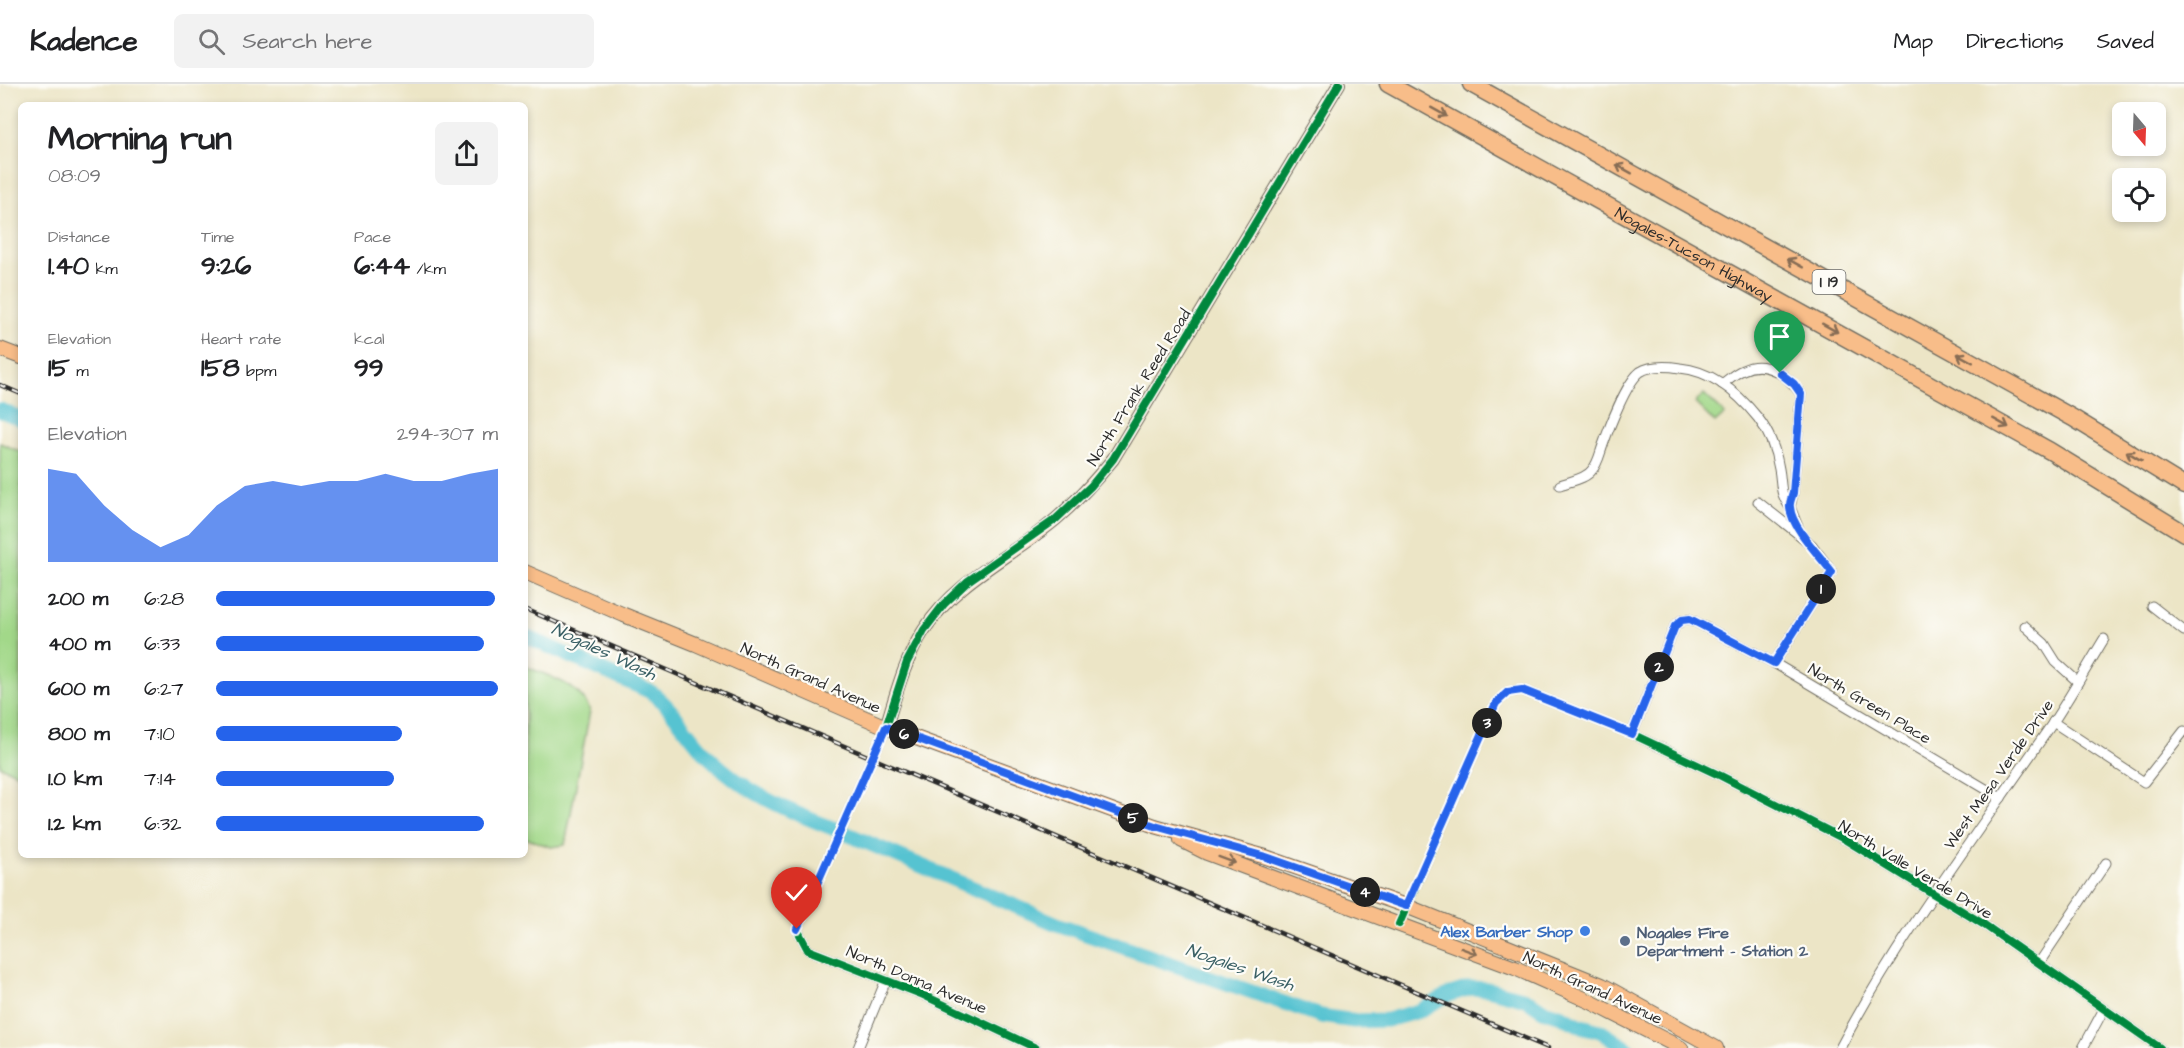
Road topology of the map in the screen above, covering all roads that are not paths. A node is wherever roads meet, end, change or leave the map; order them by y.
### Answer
1 (1339, 84) edge
2 (1388, 84) edge
3 (1471, 84) edge
4 (0, 349) edge
5 (18, 356) edge
6 (1722, 384) junction
7 (1560, 485) dead end
8 (2184, 486) edge
9 (1758, 502) dead end
10 (1790, 507) junction
11 (2184, 533) edge
12 (1802, 537) junction
13 (528, 573) edge
14 (2152, 606) dead end
15 (2025, 626) dead end
16 (2184, 631) edge
17 (2104, 639) dead end
18 (1774, 663) junction
19 (2078, 682) junction
20 (2053, 722) junction
21 (886, 727) junction
22 (2184, 731) edge
23 (1632, 734) junction
24 (2001, 798) junction
25 (1155, 826) junction
26 (2106, 863) dead end
27 (1933, 894) junction
28 (1406, 906) junction
29 (1399, 924) junction
30 (2039, 963) junction
31 (886, 980) junction
32 (2104, 1009) junction
33 (858, 1048) edge
34 (1036, 1048) edge
35 (1681, 1048) edge
36 (1716, 1048) edge
37 (1840, 1048) edge
38 (2083, 1048) edge
39 (2160, 1048) edge

1 - 21 street, North Frank Reed Road
2 -> 11 highway, Nogales–Tucson Highway / I 19
8 -> 3 highway, I 19
4 - 5 main road
6 - 7 street
6 - 10 street
6 - 10 street
9 - 12 street
10 - 12 street
12 - 18 street
13 - 21 main road, North Grand Avenue
14 - 16 street
15 - 19 street
17 - 19 street, West Mesa Verde Drive
18 - 23 street, North Green Place
18 - 24 street, North Green Place
19 - 20 street, West Mesa Verde Drive
20 - 22 street
20 - 24 street, West Mesa Verde Drive
21 - 25 main road, North Grand Avenue
21 - 31 street, North Donna Avenue
23 - 27 street, North Valle Verde Drive
23 - 28 street, North Valle Verde Drive
24 - 27 street, West Mesa Verde Drive
25 - 28 main road, North Grand Avenue
25 -> 29 main road, North Grand Avenue
26 - 30 street
27 - 30 street, North Valle Verde Drive
27 - 37 street, West Mesa Verde Drive
28 - 29 street
28 - 36 main road, North Grand Avenue
29 -> 35 main road, North Grand Avenue
30 - 32 street, North Valle Verde Drive
31 - 33 street
31 - 34 street, North Donna Avenue
32 - 38 street
32 - 39 street, North Valle Verde Drive

